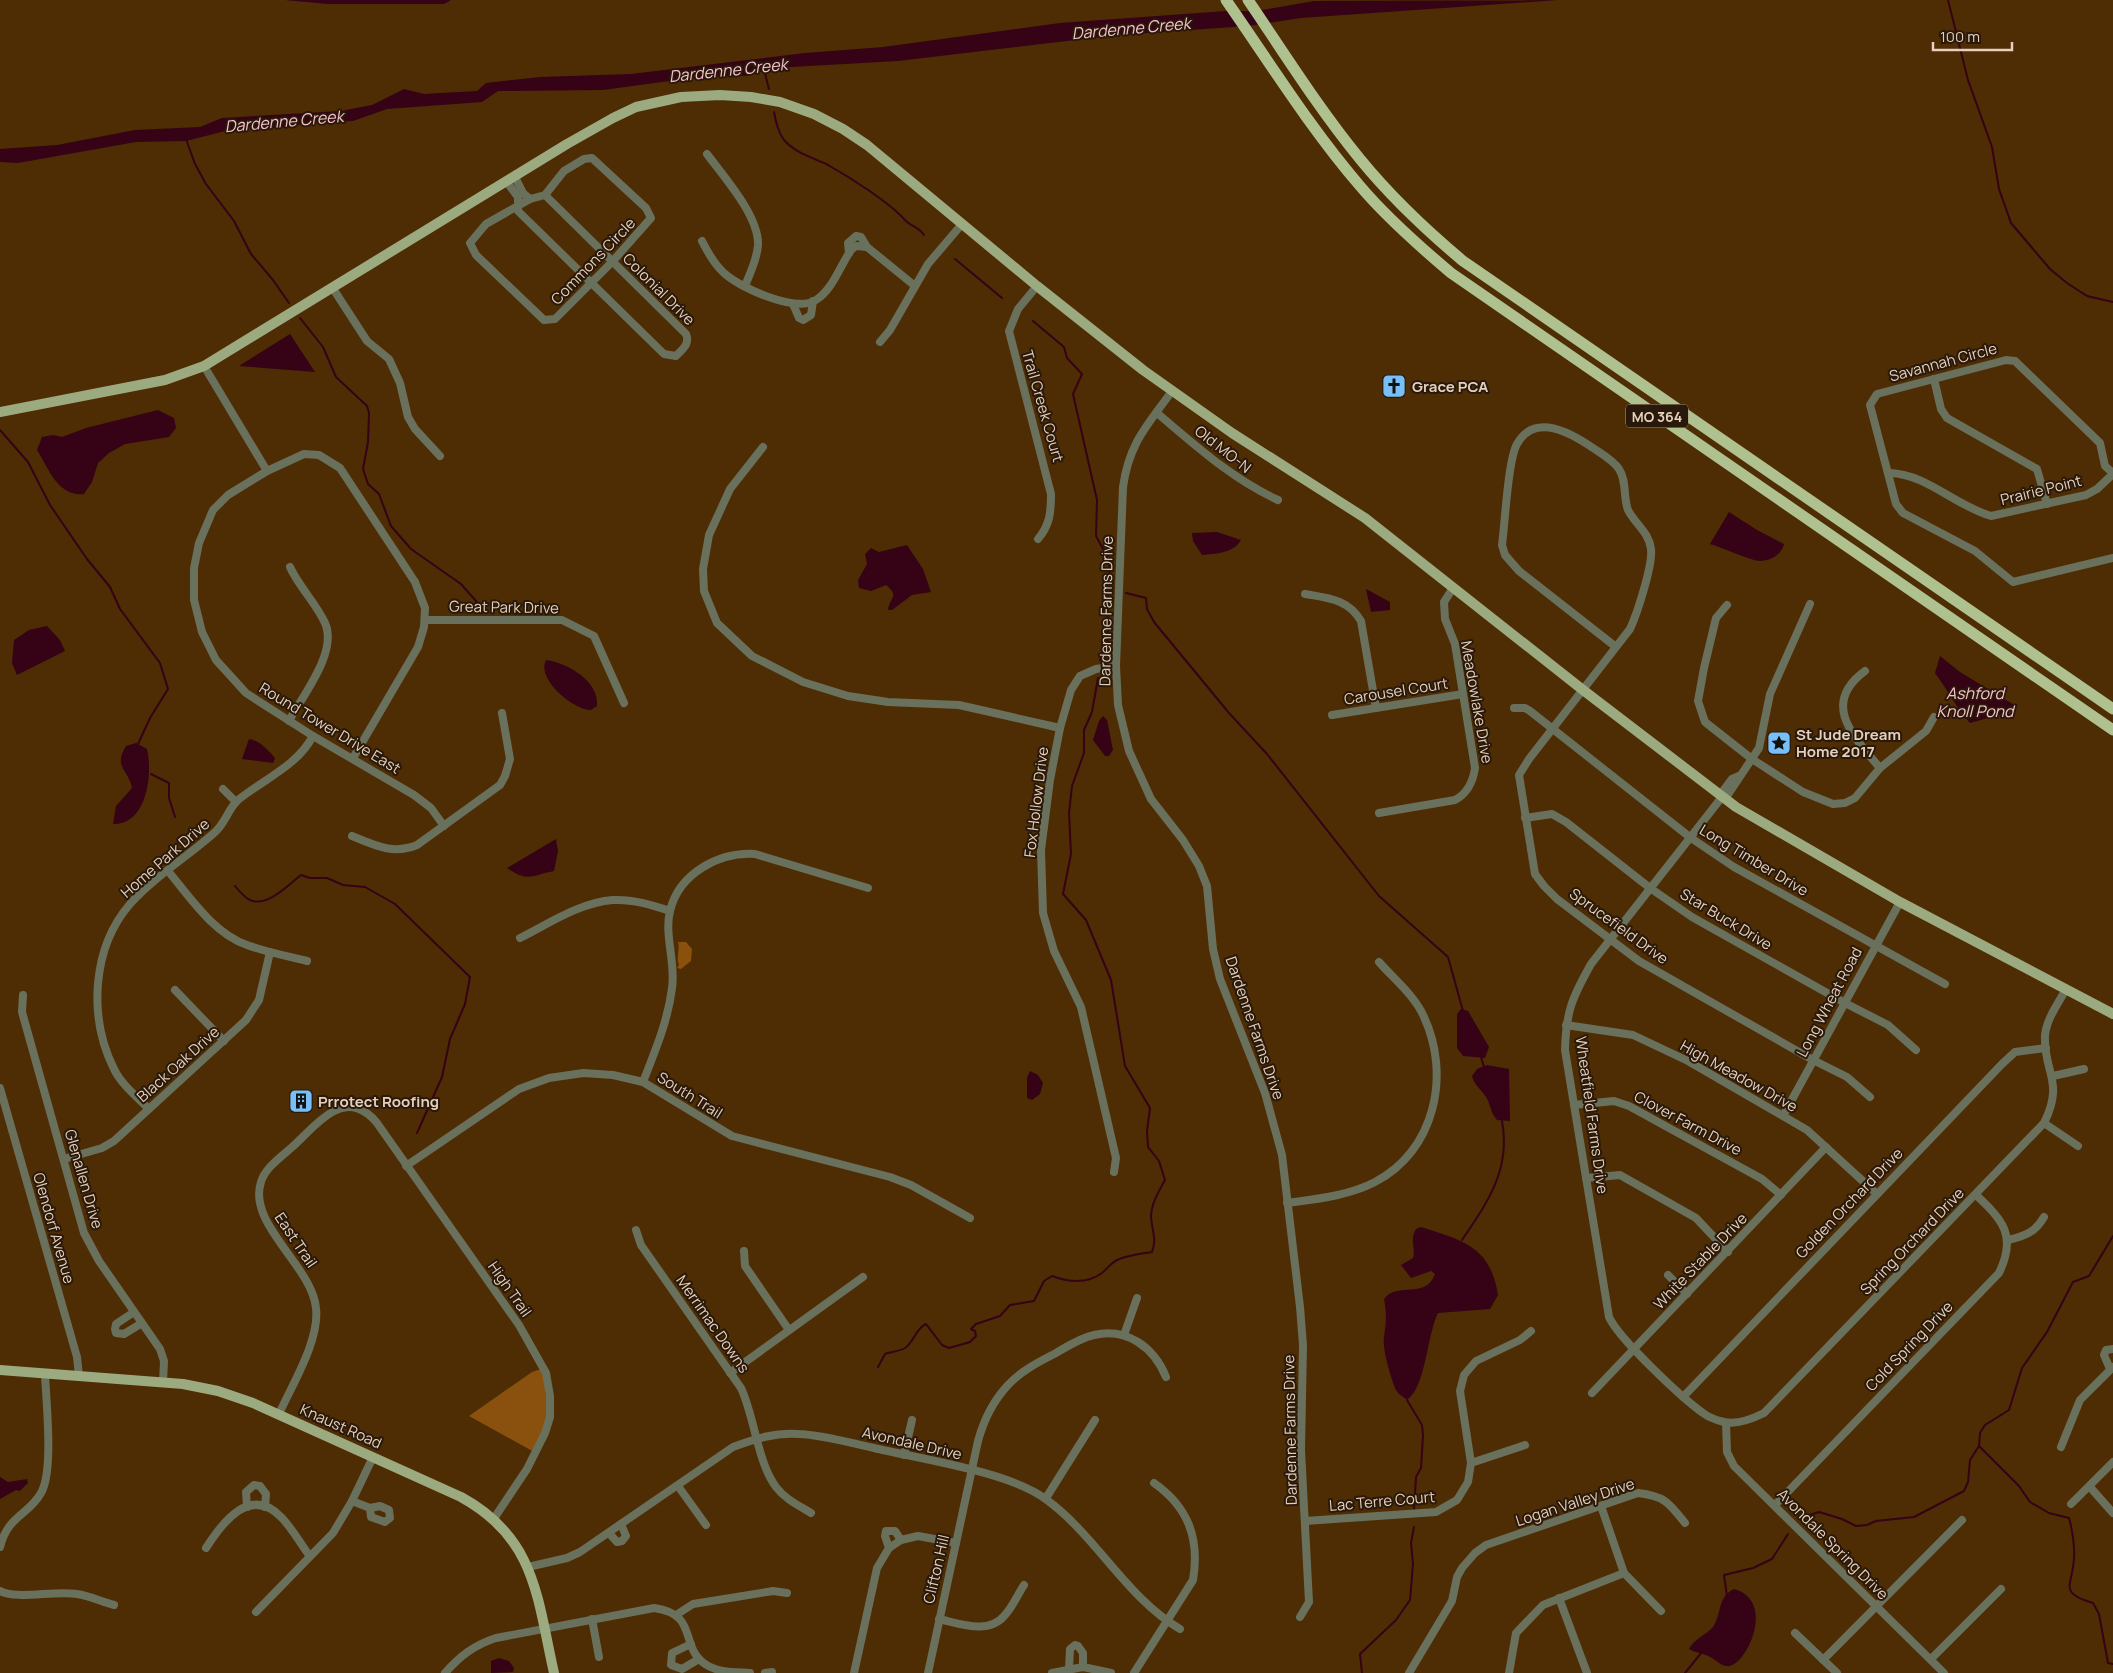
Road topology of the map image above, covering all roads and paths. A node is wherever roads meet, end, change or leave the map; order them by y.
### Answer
1 (1227, 0) edge
2 (1248, 0) edge
3 (708, 154) dead end
4 (510, 179) junction
5 (545, 194) junction
6 (530, 199) junction
7 (517, 206) junction
8 (962, 224) junction
9 (702, 241) dead end
10 (612, 262) junction
11 (590, 282) junction
12 (745, 286) junction
13 (915, 286) junction
14 (1037, 286) junction
15 (332, 287) junction
16 (813, 301) junction
17 (793, 304) junction
18 (880, 342) dead end
19 (204, 366) junction
20 (1934, 379) junction
21 (1172, 391) junction
22 (0, 412) edge
23 (1156, 412) junction
24 (762, 447) dead end
25 (440, 456) dead end
26 (267, 471) junction
27 (1890, 473) junction
28 (2113, 473) edge
29 (1278, 500) dead end
30 (2047, 504) junction
31 (1038, 539) dead end
32 (2113, 558) edge
33 (290, 567) dead end
34 (1453, 588) junction
35 (1305, 594) dead end
36 (1810, 604) dead end
37 (1728, 605) dead end
38 (425, 620) junction
39 (1616, 647) junction
40 (1116, 666) junction
41 (1865, 671) dead end
42 (1583, 690) junction
43 (1463, 694) junction
44 (624, 703) dead end
45 (1376, 708) junction
46 (1514, 708) dead end
47 (2113, 709) edge
48 (502, 713) dead end
49 (1332, 715) dead end
50 (1934, 717) dead end
51 (289, 720) junction
52 (1060, 728) junction
53 (1552, 728) junction
54 (2113, 730) edge
55 (312, 736) junction
56 (353, 758) junction
57 (1752, 760) junction
58 (1880, 768) junction
59 (223, 789) dead end
60 (1723, 797) junction
61 (236, 802) junction
62 (1379, 813) dead end
63 (1525, 818) junction
64 (444, 826) junction
65 (352, 836) dead end
66 (1691, 838) junction
67 (168, 871) junction
68 (868, 888) dead end
69 (1650, 888) junction
70 (1900, 902) junction
71 (670, 911) junction
72 (520, 938) dead end
73 (1610, 939) junction
74 (1875, 945) junction
75 (270, 952) junction
76 (308, 961) dead end
77 (1379, 962) dead end
78 (1944, 984) dead end
79 (175, 990) dead end
80 (2066, 990) junction
81 (23, 994) dead end
82 (1845, 1003) junction
83 (2113, 1014) edge
84 (1566, 1025) junction
85 (224, 1041) junction
86 (2046, 1048) junction
87 (1916, 1050) dead end
88 (1813, 1060) junction
89 (2084, 1069) dead end
90 (2053, 1076) junction
91 (643, 1082) junction
92 (0, 1088) edge
93 (1870, 1097) dead end
94 (1, 1099) edge
95 (1574, 1105) junction
96 (341, 1107) joint
97 (149, 1109) junction
98 (1783, 1116) junction
99 (2044, 1123) junction
100 (2078, 1146) dead end
101 (1826, 1147) junction
102 (64, 1159) junction
103 (406, 1166) junction
104 (1114, 1172) dead end
105 (1586, 1178) junction
106 (1877, 1194) junction
107 (1782, 1195) junction
108 (1976, 1195) junction
109 (1287, 1204) junction
110 (2044, 1217) dead end
111 (970, 1218) dead end
112 (636, 1230) dead end
113 (2008, 1240) junction
114 (744, 1252) dead end
115 (1728, 1252) junction
116 (1668, 1275) dead end
117 (863, 1277) dead end
118 (1687, 1294) junction
119 (1137, 1298) dead end
120 (134, 1312) junction
121 (142, 1324) junction
122 (789, 1330) junction
123 (1531, 1331) dead end
124 (1124, 1335) junction
125 (1635, 1348) junction
126 (2113, 1349) edge
127 (2112, 1368) edge
128 (0, 1370) edge
129 (730, 1373) junction
130 (45, 1374) junction
131 (79, 1376) junction
132 (1166, 1376) dead end
133 (163, 1382) junction
134 (1592, 1393) dead end
135 (1684, 1397) junction
136 (279, 1414) junction
137 (912, 1420) dead end
138 (1095, 1420) dead end
139 (1726, 1423) junction
140 (757, 1438) junction
141 (1526, 1446) dead end
142 (2060, 1447) dead end
143 (904, 1455) junction
144 (373, 1457) junction
145 (2113, 1462) edge
146 (1471, 1463) junction
147 (971, 1471) junction
148 (1154, 1483) dead end
149 (678, 1486) junction
150 (2090, 1488) junction
151 (1046, 1498) junction
152 (352, 1501) junction
153 (1776, 1504) junction
154 (2072, 1504) dead end
155 (1601, 1506) junction
156 (247, 1507) junction
157 (265, 1507) junction
158 (370, 1508) dead end
159 (811, 1512) dead end
160 (2113, 1513) edge
161 (493, 1520) junction
162 (1962, 1520) dead end
163 (1305, 1521) junction
164 (1685, 1523) dead end
165 (621, 1524) junction
166 (706, 1525) dead end
167 (609, 1533) junction
168 (901, 1540) junction
169 (956, 1543) junction
170 (0, 1547) edge
171 (206, 1548) dead end
172 (889, 1548) junction
173 (1462, 1553) dead end
174 (309, 1555) junction
175 (1469, 1560) junction
176 (528, 1567) junction
177 (1624, 1573) junction
178 (1024, 1585) dead end
179 (2001, 1589) dead end
180 (0, 1591) edge
181 (787, 1593) dead end
182 (1560, 1598) junction
183 (114, 1605) dead end
184 (1877, 1607) junction
185 (1660, 1611) dead end
186 (256, 1612) dead end
187 (676, 1615) junction
188 (1300, 1617) dead end
189 (592, 1619) junction
190 (939, 1619) junction
191 (1167, 1621) junction
192 (545, 1627) junction
193 (1180, 1629) dead end
194 (1795, 1633) dead end
195 (691, 1644) junction
196 (599, 1657) dead end
197 (699, 1659) junction
198 (1824, 1660) junction
199 (1931, 1660) junction
200 (1083, 1667) junction
201 (1069, 1669) junction
202 (445, 1673) edge
203 (554, 1673) edge
204 (750, 1673) edge
205 (854, 1673) edge
206 (928, 1673) edge
207 (1052, 1673) edge
208 (1111, 1673) edge
209 (1134, 1673) edge
210 (1410, 1673) edge
211 (1509, 1673) edge
212 (1588, 1673) edge
213 (1837, 1673) edge
214 (1944, 1673) edge

1 - 54 highway, MO 364
2 - 47 highway, MO 364
3 - 12 street
4 - 6 street
4 - 7 street, Colonial Drive
4 - 8 main road
4 - 15 main road
5 - 6 street, Commons Circle
5 - 10 street, Colonial Drive
5 - 10 street, Commons Circle
6 - 7 street, Commons Circle
7 - 11 street, Colonial Drive
7 - 11 street, Commons Circle
8 - 13 street
8 - 14 main road
9 - 12 street
10 - 11 street, Commons Circle
10 - 11 street, Colonial Drive
12 - 17 street
13 - 16 street
13 - 18 street
14 - 21 main road
14 - 31 street, Trail Creek Court
15 - 19 main road
15 - 25 street
16 - 17 street
16 - 17 street
19 - 22 main road
19 - 26 street
20 - 27 street, Savannah Circle
20 - 28 street, Savannah Circle
20 - 30 street
21 - 23 street, Dardenne Farms Drive
21 - 34 main road
23 - 29 street, Old MO-N
23 - 40 street, Dardenne Farms Drive
24 - 52 street
26 - 38 street, Round Tower Drive East
26 - 51 street, Round Tower Drive East
27 - 30 street, Prairie Point
27 - 32 street, Savannah Circle
28 - 30 street, Prairie Point
33 - 51 street
34 - 42 main road
34 - 43 street, Meadowlake Drive
35 - 45 street
36 - 57 street, Wheatfield Farms Drive
37 - 57 street
38 - 44 street, Great Park Drive
38 - 56 street
39 - 39 street, Sprucefield Drive
39 - 42 street, Sprucefield Drive
40 - 52 street, Fox Hollow Drive
40 - 109 street, Dardenne Farms Drive
41 - 58 street
42 - 53 street, Sprucefield Drive
42 - 60 main road
43 - 45 street, Carousel Court
43 - 62 street, Meadowlake Drive
45 - 49 street, Carousel Court
46 - 53 street, Long Timber Drive
48 - 64 street
50 - 58 street
51 - 55 street, Round Tower Drive East
52 - 104 street, Fox Hollow Drive
53 - 63 street, Sprucefield Drive
53 - 66 street, Long Timber Drive
55 - 56 street, Round Tower Drive East
55 - 61 street, Home Park Drive
56 - 64 street, Round Tower Drive East
57 - 58 street
57 - 60 street, Wheatfield Farms Drive
59 - 61 street
60 - 66 street, Wheatfield Farms Drive
60 - 70 main road
61 - 67 street, Home Park Drive
63 - 69 street, Star Buck Drive
63 - 73 street, Sprucefield Drive
64 - 65 street
66 - 69 street, Wheatfield Farms Drive
66 - 74 street, Long Timber Drive
67 - 75 street
67 - 97 street, Home Park Drive
68 - 71 street
69 - 73 street, Wheatfield Farms Drive
69 - 82 street, Star Buck Drive
70 - 74 street, Long Wheat Road
70 - 80 main road
71 - 72 street
71 - 91 street
73 - 84 street, Wheatfield Farms Drive
73 - 88 street, Sprucefield Drive
74 - 78 street, Long Timber Drive
74 - 82 street, Long Wheat Road
75 - 76 street
75 - 85 street, Black Oak Drive
77 - 109 street
79 - 85 street
80 - 83 main road
80 - 86 street, Spring Orchard Drive
81 - 102 street, Glenallen Drive
82 - 87 street, Star Buck Drive
82 - 88 street, Long Wheat Road
84 - 95 street, Wheatfield Farms Drive
84 - 98 street, High Meadow Drive
85 - 97 street, Black Oak Drive
86 - 90 street, Spring Orchard Drive
86 - 106 street, Golden Orchard Drive
88 - 93 street, Sprucefield Drive
88 - 98 street, Long Wheat Road
89 - 90 street
90 - 99 street, Spring Orchard Drive
91 - 103 street, South Trail
91 - 111 street, South Trail
92 - 94 street, Olendorf Avenue
94 - 131 street, Olendorf Avenue
95 - 105 street, Wheatfield Farms Drive
95 - 107 street, Clover Farm Drive
96 - 103 street, High Trail
96 - 136 street, East Trail
97 - 102 street, Black Oak Drive
98 - 101 street, High Meadow Drive
99 - 100 street
99 - 108 street, Spring Orchard Drive
101 - 106 street, High Meadow Drive
101 - 107 street, White Stable Drive
102 - 120 street, Glenallen Drive
103 - 161 street, High Trail
105 - 115 street
105 - 125 street, Wheatfield Farms Drive
106 - 135 street, Golden Orchard Drive
107 - 115 street, White Stable Drive
108 - 113 street
108 - 139 street, Spring Orchard Drive
109 - 163 street, Dardenne Farms Drive
110 - 113 street
112 - 129 street, Merrimac Downs
113 - 153 street, Cold Spring Drive
114 - 122 street
115 - 118 street, White Stable Drive
116 - 118 street
117 - 122 street
118 - 125 street, White Stable Drive
119 - 124 street
120 - 121 street, Glenallen Drive
120 - 121 street
121 - 133 street, Glenallen Drive
122 - 129 street
123 - 146 street, Lac Terre Court
124 - 132 street
124 - 147 street, Clifton Hill
125 - 134 street, White Stable Drive
125 - 135 street, Wheatfield Farms Drive
126 - 127 street
127 - 142 street
128 - 130 main road, Knaust Road
129 - 140 street, Merrimac Downs
130 - 131 main road, Knaust Road
130 - 170 street
131 - 133 main road, Knaust Road
133 - 136 main road, Knaust Road
135 - 139 street
136 - 144 main road, Knaust Road
137 - 143 street
138 - 151 street
139 - 153 street, Avondale Spring Drive
140 - 143 street, Avondale Drive
140 - 149 street, Avondale Drive
140 - 159 street, Merrimac Downs
141 - 146 street
143 - 147 street, Avondale Drive
144 - 152 street
144 - 161 main road, Knaust Road
145 - 150 street
146 - 163 street, Lac Terre Court
147 - 151 street, Avondale Drive
147 - 169 street, Clifton Hill
148 - 191 street
149 - 165 street, Avondale Drive
149 - 166 street
150 - 154 street
150 - 160 street
151 - 191 street, Avondale Drive
152 - 158 street
152 - 174 street
153 - 184 street, Avondale Spring Drive
155 - 164 street, Logan Valley Drive
155 - 175 street, Logan Valley Drive
155 - 177 street
156 - 157 street
156 - 157 street
156 - 171 street
157 - 174 street
161 - 176 main road, Knaust Road
162 - 184 street
163 - 188 street, Dardenne Farms Drive
165 - 167 street, Avondale Drive
165 - 167 street
167 - 176 street, Avondale Drive
168 - 169 street
168 - 172 street
168 - 172 street
169 - 190 street, Clifton Hill
172 - 205 street
173 - 175 street
174 - 186 street
175 - 210 street, Logan Valley Drive
176 - 192 main road, Knaust Road
177 - 182 street
177 - 185 street
178 - 190 street
179 - 199 street
180 - 183 street
181 - 187 street
182 - 211 street
182 - 212 street
184 - 198 street
184 - 199 street, Avondale Spring Drive
187 - 189 street
187 - 195 street
189 - 192 street
189 - 196 street
190 - 206 street, Clifton Hill
191 - 193 street, Avondale Drive
191 - 209 street
192 - 202 street
192 - 203 main road, Knaust Road
194 - 198 street
195 - 197 street
195 - 197 street
197 - 204 street
198 - 213 street
199 - 214 street, Avondale Spring Drive
200 - 201 street
200 - 201 street
200 - 208 street
201 - 207 street

